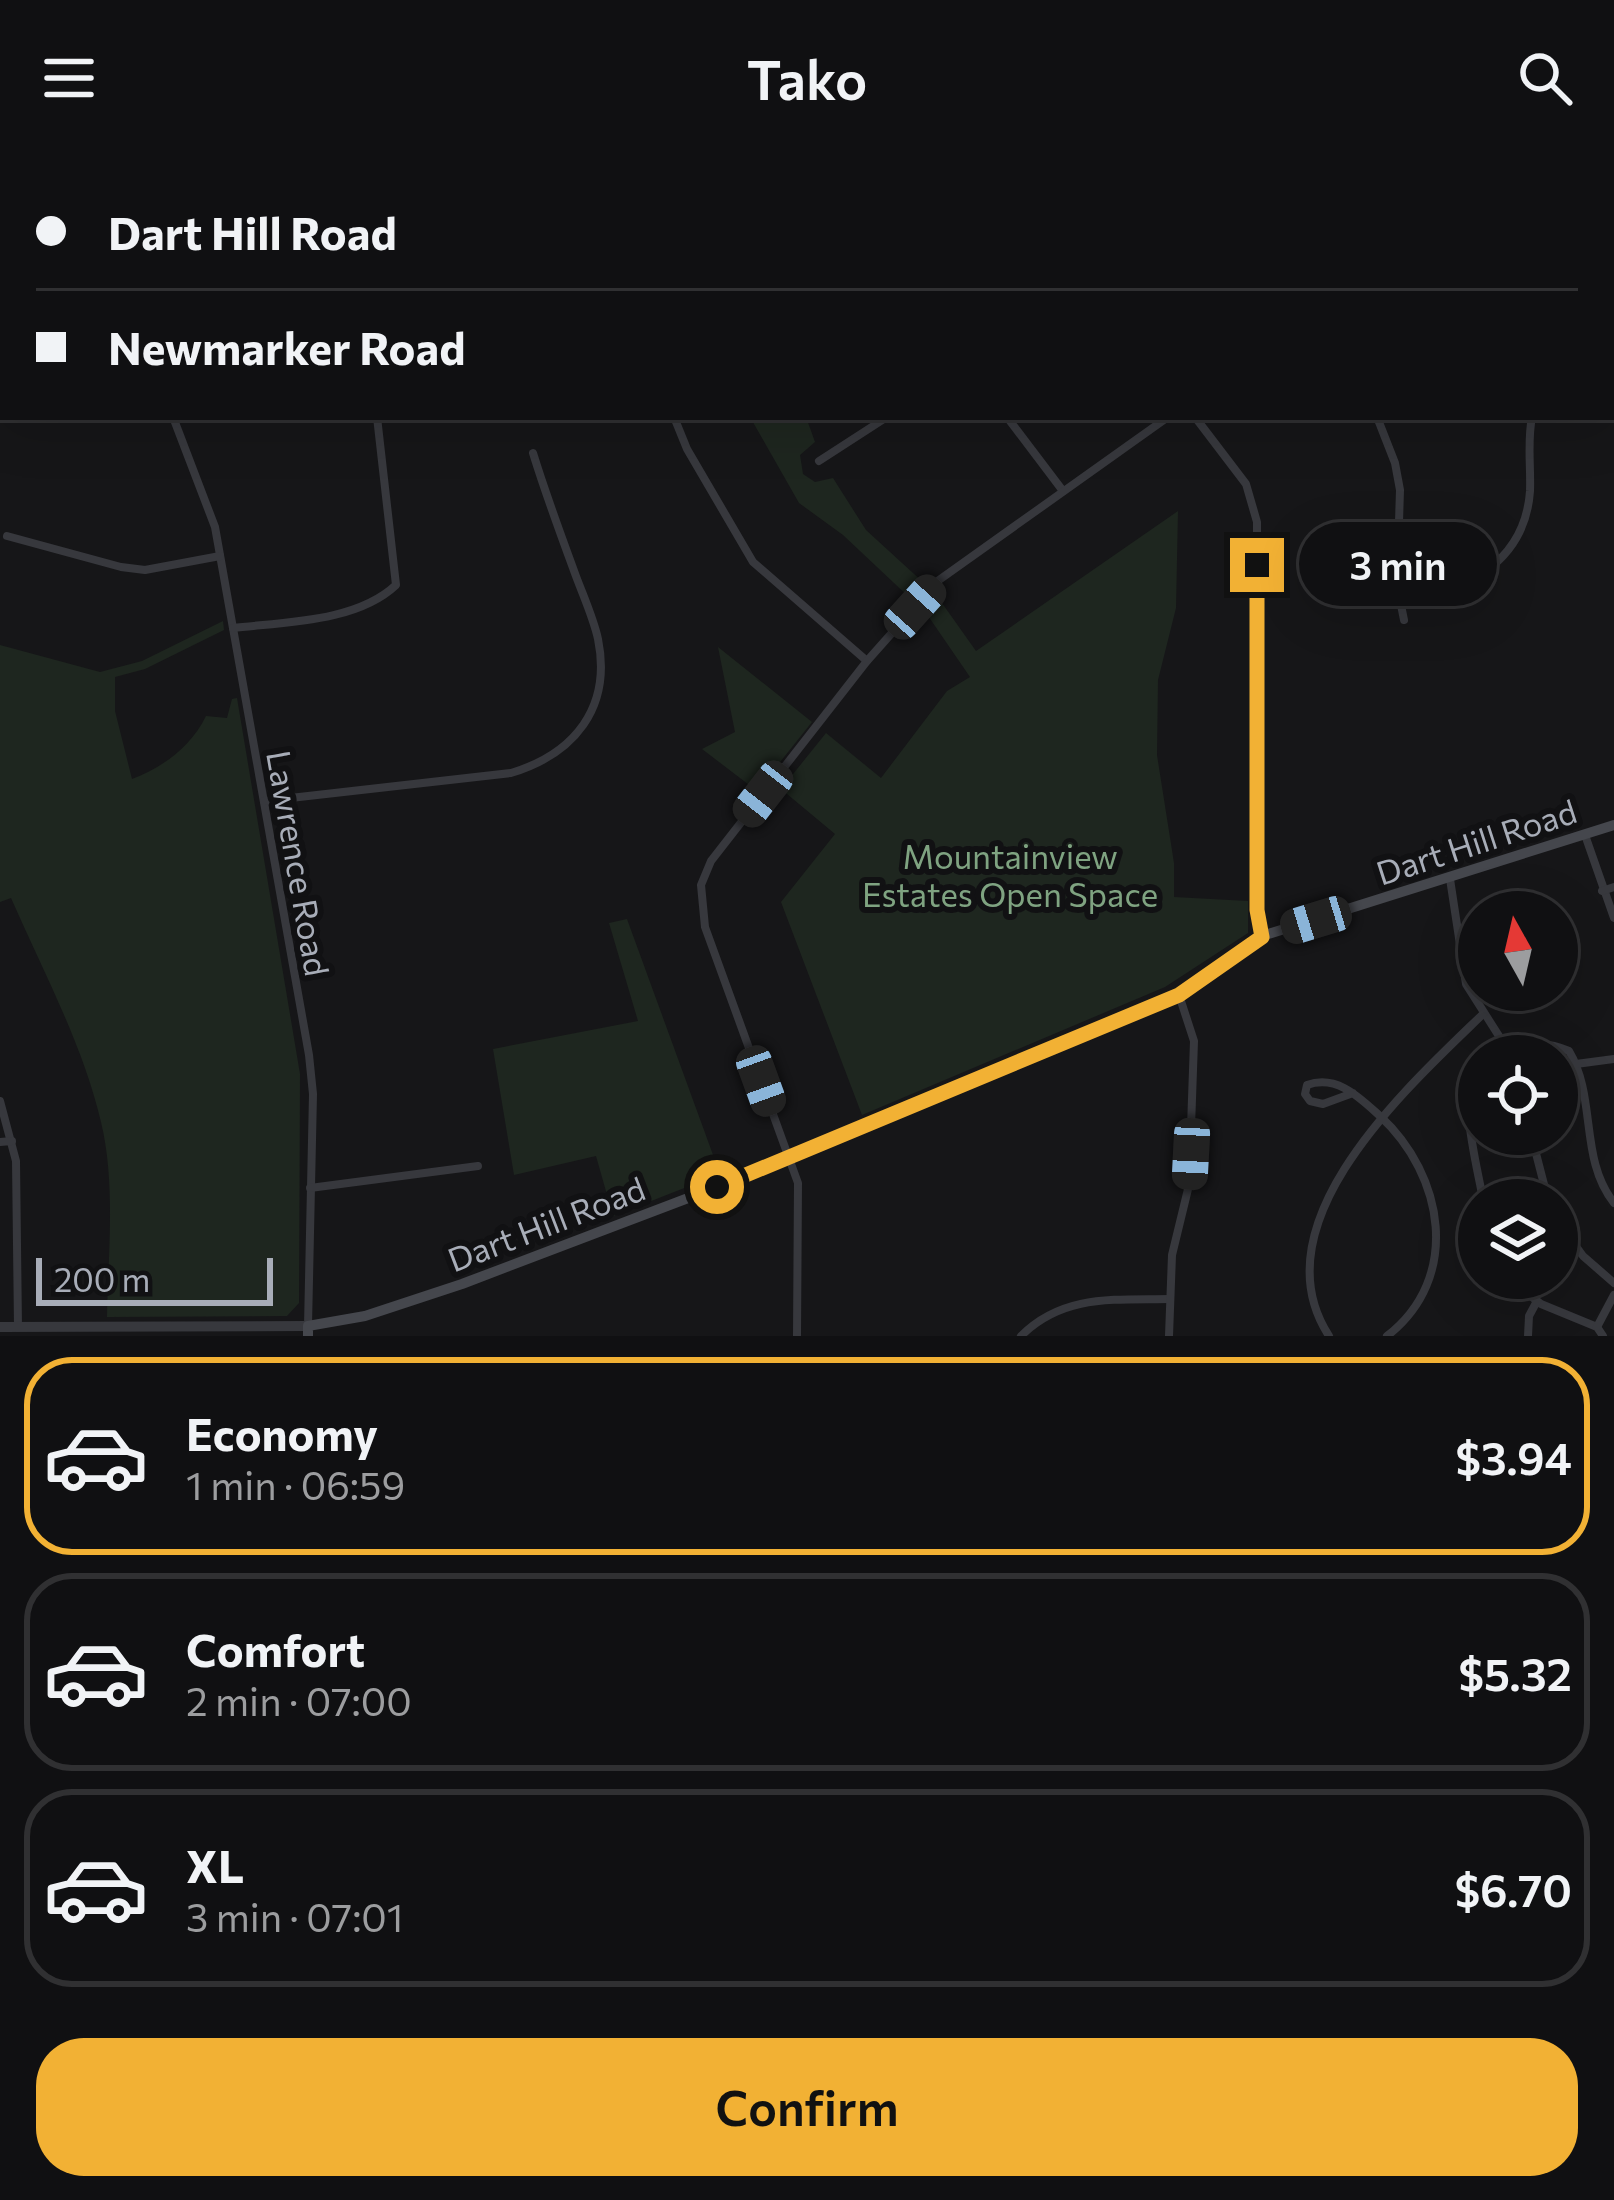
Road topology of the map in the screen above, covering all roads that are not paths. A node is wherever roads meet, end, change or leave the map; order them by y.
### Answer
1 (174, 420) edge
2 (377, 420) edge
3 (675, 420) edge
4 (882, 420) edge
5 (1009, 420) edge
6 (1164, 420) edge
7 (1197, 420) edge
8 (1378, 420) edge
9 (1532, 420) edge
10 (532, 453) dead end
11 (819, 461) dead end
12 (1063, 491) junction
13 (8, 536) dead end
14 (220, 556) junction
15 (1402, 604) junction
16 (1404, 620) dead end
17 (233, 628) junction
18 (867, 661) junction
19 (264, 801) junction
20 (1614, 825) edge
21 (1585, 835) junction
22 (1450, 879) junction
23 (1614, 887) edge
24 (1603, 891) junction
25 (1614, 918) edge
26 (1262, 937) junction
27 (1179, 995) junction
28 (1484, 1013) junction
29 (1497, 1035) edge
30 (1614, 1059) edge
31 (1578, 1064) edge
32 (1578, 1075) edge
33 (1353, 1093) junction
34 (0, 1101) edge
35 (1381, 1118) junction
36 (0, 1142) edge
37 (13, 1142) junction
38 (790, 1158) junction
39 (478, 1166) dead end
40 (310, 1188) junction
41 (1614, 1203) edge
42 (1578, 1249) edge
43 (1614, 1283) edge
44 (1614, 1295) edge
45 (1170, 1299) junction
46 (1534, 1299) edge
47 (1537, 1301) junction
48 (0, 1327) edge
49 (18, 1327) junction
50 (308, 1331) edge
51 (1600, 1331) edge
52 (797, 1336) edge
53 (1021, 1336) edge
54 (1169, 1336) edge
55 (1329, 1336) edge
56 (1388, 1336) edge
57 (1528, 1336) edge

1 - 14 street, Lawrence Road
2 - 17 street
3 - 18 street
4 - 11 street
5 - 12 street
6 - 12 street
7 - 26 street
8 - 15 street
9 - 15 street
10 - 19 street
12 - 18 street
13 - 14 street
14 - 17 street, Lawrence Road
15 - 16 street
17 - 19 street, Lawrence Road
18 - 38 street
19 - 40 street, Lawrence Road
20 - 21 main road, Dart Hill Road
21 - 22 main road, Dart Hill Road
21 - 24 street
22 - 26 main road, Dart Hill Road
22 - 28 street
23 - 24 street
24 - 25 street
26 - 27 main road, Dart Hill Road
27 - 38 main road, Dart Hill Road
27 - 45 street
28 - 29 street
28 - 35 street
30 - 31 street
32 - 41 street
33 - 33 street
33 - 35 street
34 - 37 street
35 - 55 street
35 - 56 street
36 - 37 street
37 - 49 street
38 - 50 main road, Dart Hill Road
38 - 52 street
39 - 40 street
40 - 50 street, Lawrence Road
42 - 43 street
44 - 51 street
45 - 53 street
45 - 54 street
46 - 47 street
47 - 51 street
47 - 57 street
48 - 49 street, Dart Hill Road
49 - 50 street, Dart Hill Road

